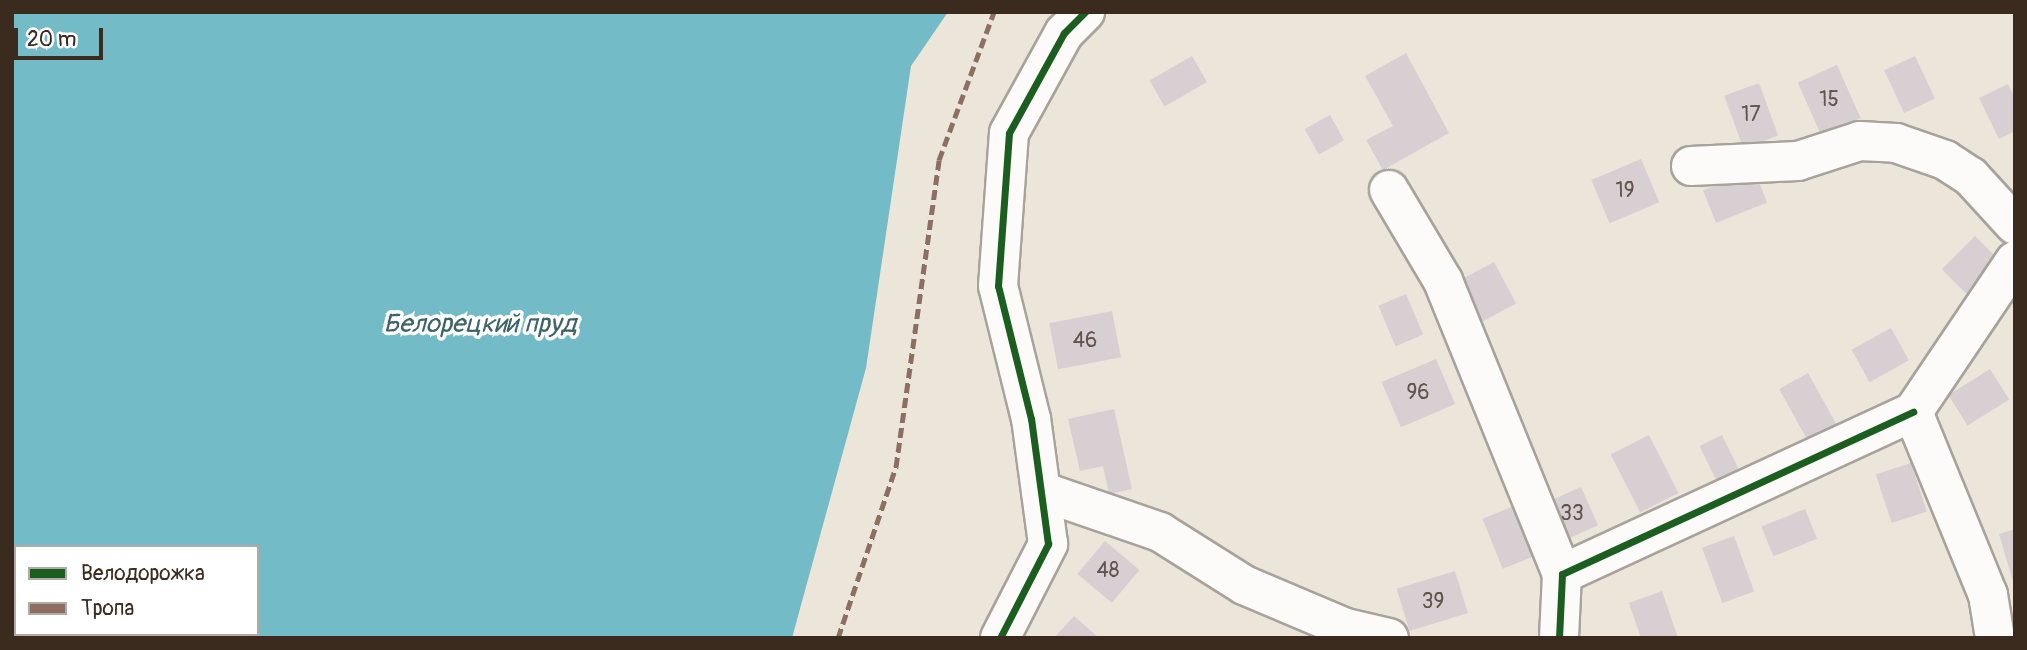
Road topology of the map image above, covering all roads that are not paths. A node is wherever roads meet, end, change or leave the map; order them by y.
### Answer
1 (1086, 12) edge
2 (1690, 166) dead end
3 (1389, 190) dead end
4 (2015, 225) edge
5 (2015, 261) edge
6 (1913, 412) junction
7 (1041, 491) junction
8 (1562, 574) junction
9 (1000, 638) edge
10 (1389, 638) edge
11 (1559, 638) edge
12 (1995, 638) edge

1 - 7 street
2 - 4 street
3 - 8 street
5 - 6 street
6 - 8 street
6 - 12 street
7 - 9 street
7 - 10 street
8 - 11 street

